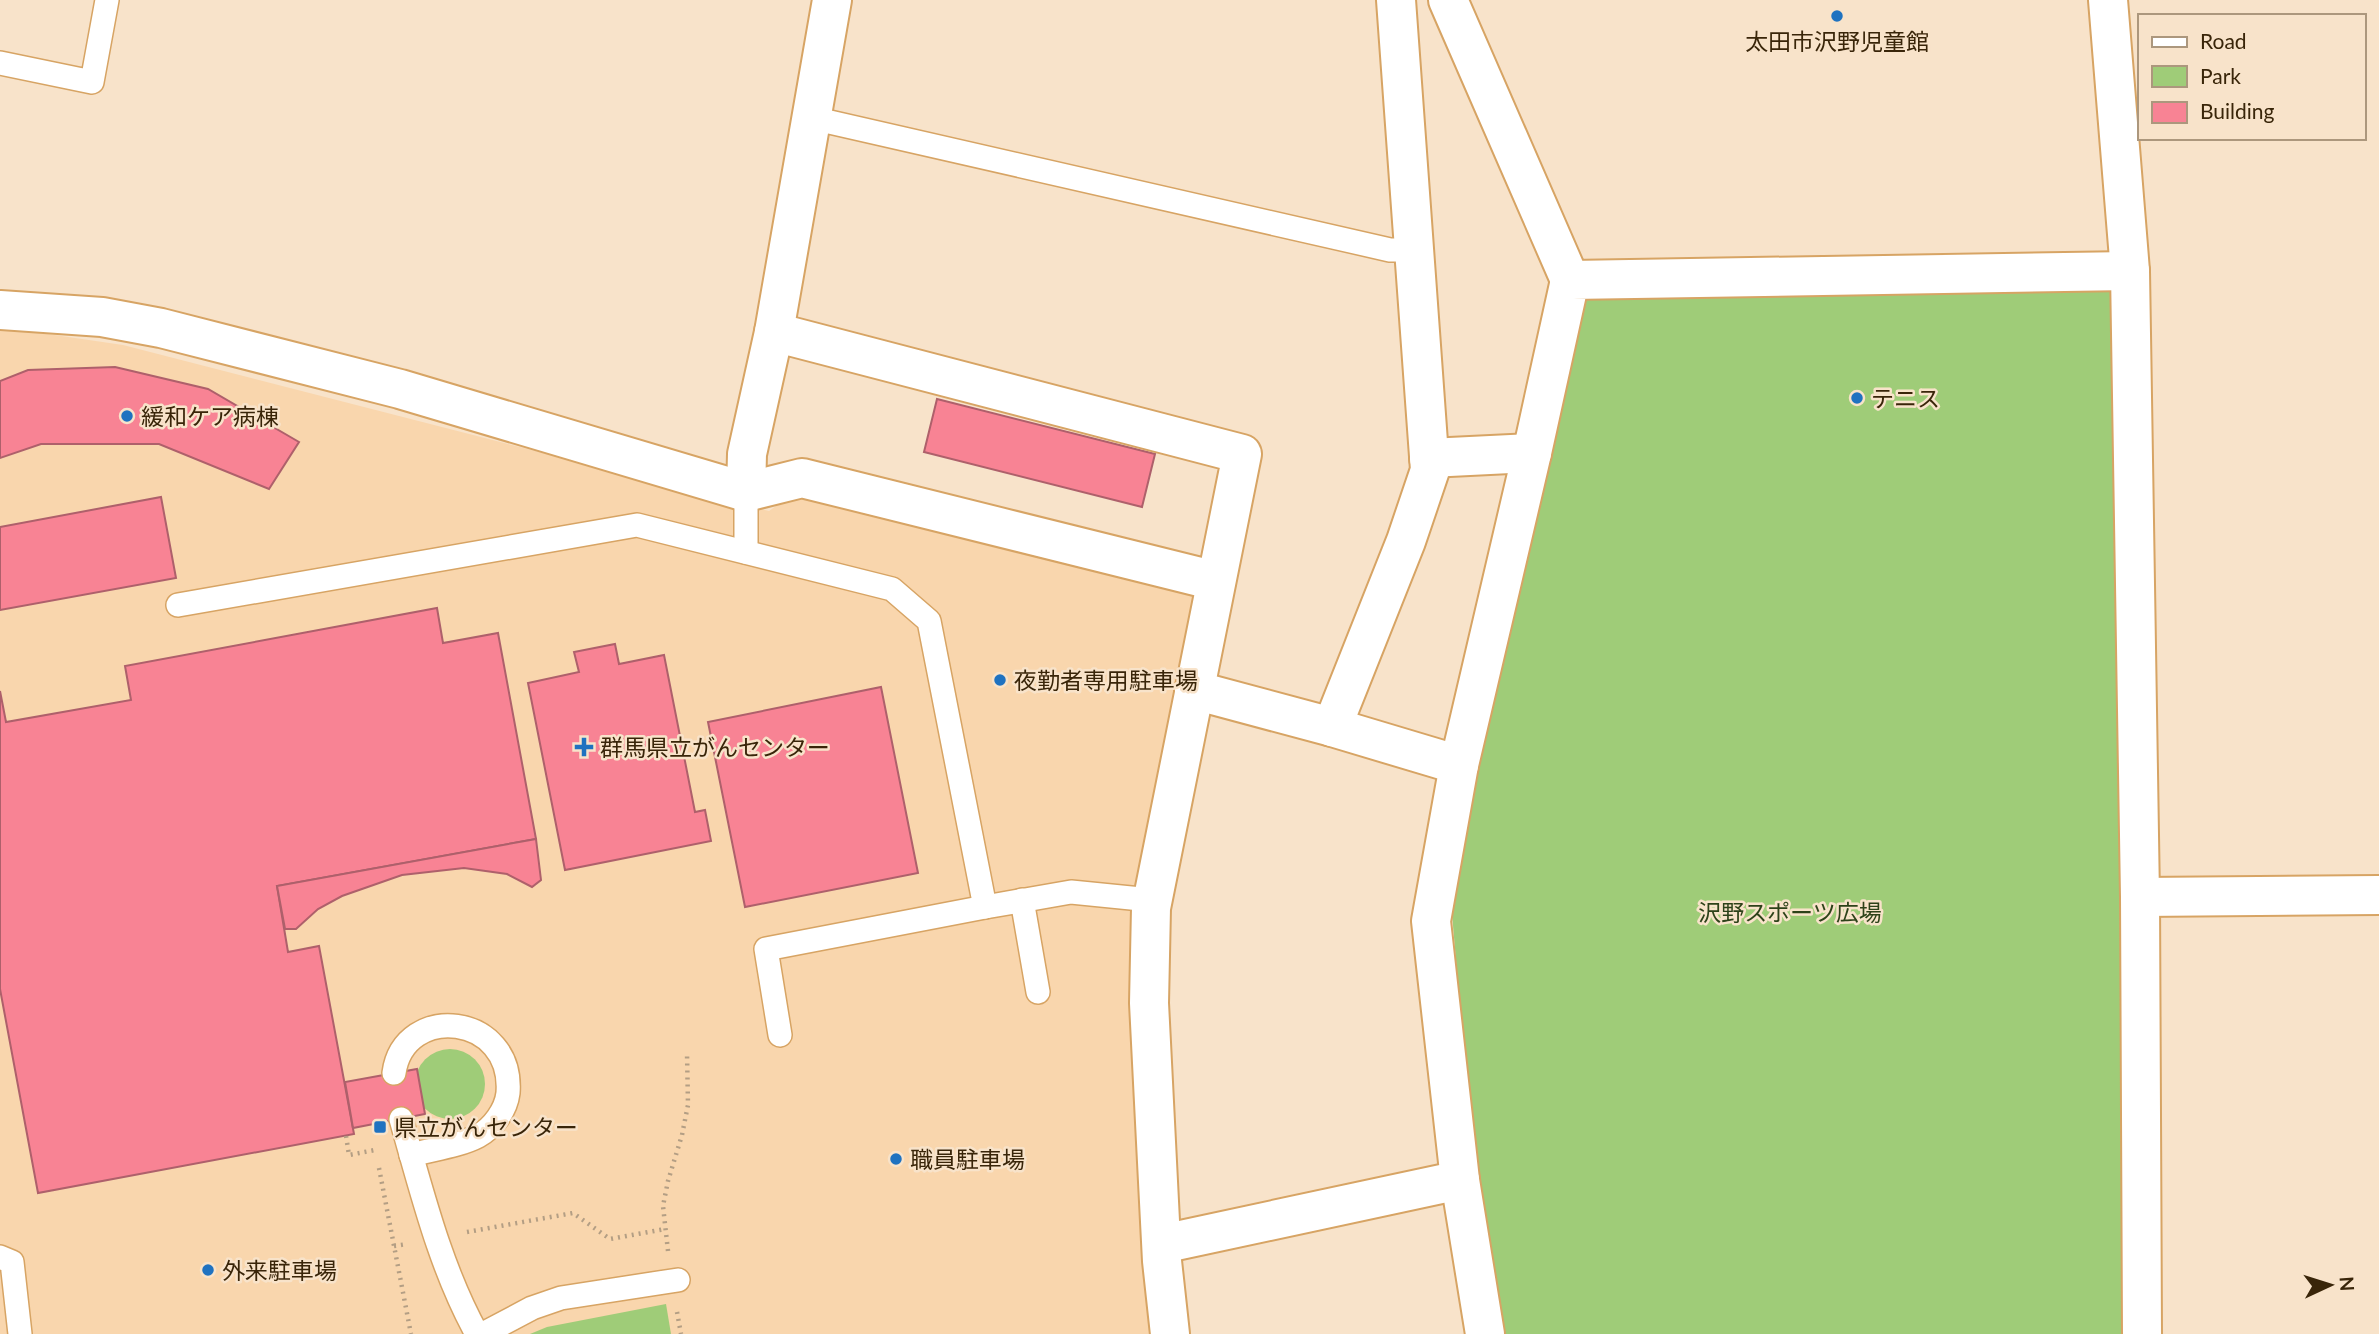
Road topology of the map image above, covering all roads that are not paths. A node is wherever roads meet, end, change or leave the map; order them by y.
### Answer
1 (107, 0) edge
2 (832, 0) edge
3 (1396, 0) edge
4 (1448, 0) edge
5 (2108, 0) edge
6 (0, 62) edge
7 (812, 118) junction
8 (1414, 250) junction
9 (2130, 271) junction
10 (1570, 279) junction
11 (0, 310) edge
12 (774, 332) junction
13 (1532, 453) junction
14 (1429, 458) junction
15 (746, 492) junction
16 (746, 552) junction
17 (1216, 581) junction
18 (178, 605) dead end
19 (1194, 690) junction
20 (1332, 727) junction
21 (1460, 765) junction
22 (2379, 895) edge
23 (2140, 897) junction
24 (1022, 900) junction
25 (985, 907) junction
26 (1151, 908) junction
27 (1038, 992) dead end
28 (780, 1035) dead end
29 (394, 1073) dead end
30 (401, 1119) dead end
31 (411, 1155) junction
32 (1460, 1180) junction
33 (1161, 1244) junction
34 (0, 1257) edge
35 (675, 1280) road end
36 (20, 1334) edge
37 (477, 1334) edge
38 (483, 1334) edge
39 (1170, 1334) edge
40 (1485, 1334) edge
41 (2142, 1334) edge

1 - 6 lane
2 - 7 street
3 - 8 street
4 - 10 street
5 - 9 street
7 - 8 lane
7 - 12 street
8 - 14 street
9 - 10 street
9 - 23 street
10 - 13 street
11 - 15 street
12 - 15 street
12 - 17 street
13 - 14 street
13 - 21 street
14 - 20 street
15 - 16 lane
15 - 17 street
16 - 18 lane
16 - 25 lane
17 - 19 street
19 - 20 street
19 - 26 street
20 - 21 street
21 - 32 street
22 - 23 street
23 - 41 street
24 - 25 lane
24 - 26 lane
24 - 27 lane
25 - 28 lane
26 - 33 street
29 - 31 lane
30 - 31 lane
31 - 37 lane
32 - 33 street
32 - 40 street
33 - 39 street
34 - 36 lane
35 - 38 lane

